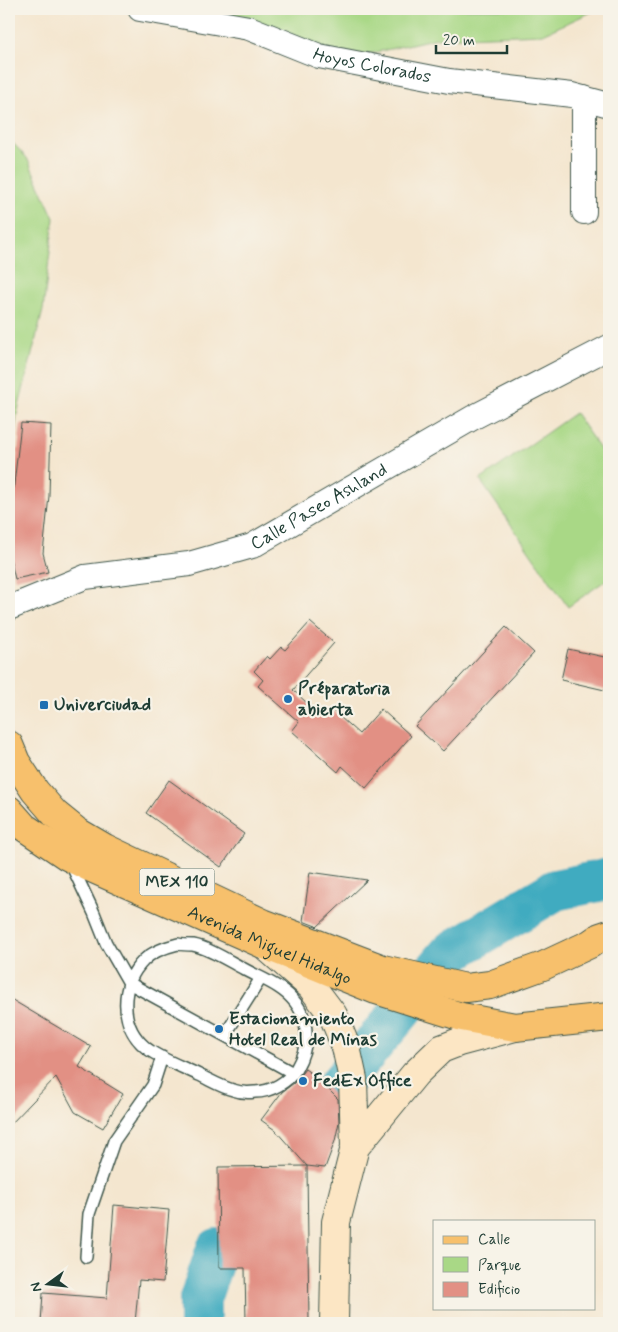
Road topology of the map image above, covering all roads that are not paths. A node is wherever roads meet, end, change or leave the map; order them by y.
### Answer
1 (140, 9) edge
2 (584, 98) junction
3 (609, 105) edge
4 (584, 212) dead end
5 (609, 347) edge
6 (9, 608) edge
7 (9, 745) edge
8 (9, 810) edge
9 (67, 856) junction
10 (600, 939) edge
11 (265, 946) junction
12 (262, 978) junction
13 (380, 979) junction
14 (129, 982) junction
15 (609, 1017) edge
16 (515, 1027) junction
17 (225, 1035) junction
18 (162, 1058) junction
19 (293, 1073) junction
20 (355, 1147) junction
21 (86, 1257) dead end
22 (334, 1323) edge

1 - 2 street, Hoyos Colorados
2 - 3 street, Hoyos Colorados
2 - 4 street
5 - 6 street, Calle Paseo Ashland
7 - 13 main road, Avenida Miguel Hidalgo / MEX 110
8 - 9 main road, Avenida Miguel Hidalgo / MEX 110
9 - 11 main road, Avenida Miguel Hidalgo / MEX 110
9 - 14 lane
10 - 13 main road, MEX 110
11 - 13 main road, Avenida Miguel Hidalgo / MEX 110
11 - 20 street
12 - 14 lane
12 - 17 lane
12 - 19 lane
13 - 16 main road, MEX 110
14 - 17 lane
14 - 18 lane
15 - 16 main road, MEX 110
16 - 20 street
17 - 19 lane
18 - 19 lane
18 - 21 lane
20 - 22 street

